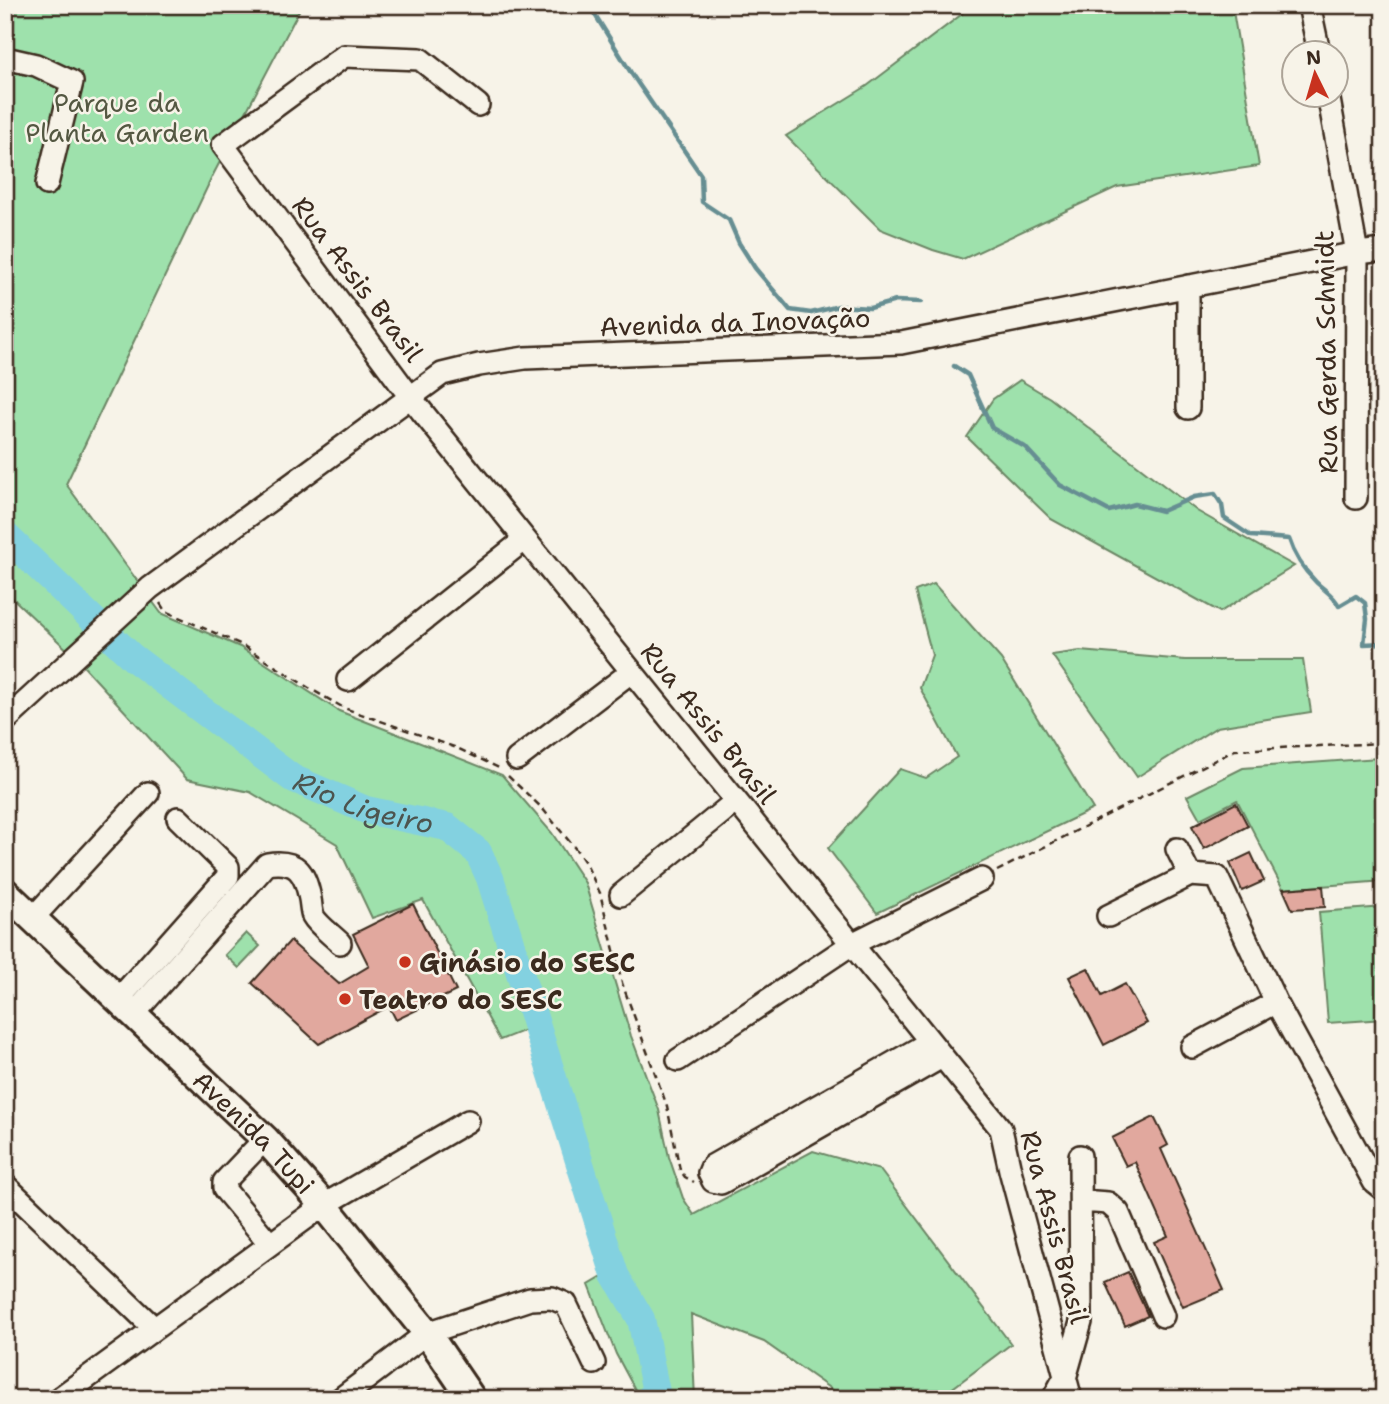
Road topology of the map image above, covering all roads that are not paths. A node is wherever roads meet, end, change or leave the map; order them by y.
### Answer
1 (1310, 5) edge
2 (1316, 38) edge
3 (5, 58) edge
4 (478, 105) dead end
5 (1331, 108) edge
6 (47, 184) dead end
7 (1384, 250) edge
8 (1357, 253) junction
9 (1188, 286) junction
10 (411, 398) junction
11 (1188, 408) dead end
12 (1356, 498) dead end
13 (524, 540) junction
14 (631, 672) junction
15 (348, 680) dead end
16 (5, 721) edge
17 (517, 759) dead end
18 (148, 793) dead end
19 (736, 801) junction
20 (178, 818) dead end
21 (1177, 849) dead end
22 (1190, 875) junction
23 (982, 879) road end
24 (5, 892) edge
25 (621, 895) dead end
26 (1108, 916) dead end
27 (32, 919) junction
28 (340, 943) dead end
29 (852, 944) junction
30 (1276, 1002) junction
31 (126, 1007) junction
32 (1192, 1047) dead end
33 (937, 1050) junction
34 (678, 1060) dead end
35 (468, 1121) dead end
36 (265, 1139) junction
37 (1080, 1156) dead end
38 (721, 1183) road end
39 (5, 1185) edge
40 (1384, 1190) edge
41 (1081, 1201) junction
42 (324, 1205) junction
43 (270, 1244) junction
44 (1163, 1316) dead end
45 (154, 1328) junction
46 (426, 1333) junction
47 (594, 1363) dead end
48 (1066, 1375) junction
49 (58, 1399) edge
50 (340, 1399) edge
51 (472, 1399) edge
52 (1053, 1399) edge
53 (1071, 1399) edge

1 - 2 street
3 - 6 street
4 - 10 street, Rua Assis Brasil
5 - 8 street, Rua Gerda Schmidt
7 - 8 street, Avenida da Inovação
8 - 9 street, Avenida da Inovação
8 - 12 street, Rua Gerda Schmidt
9 - 10 street, Avenida da Inovação
9 - 11 street
10 - 13 street, Rua Assis Brasil
10 - 16 street, Avenida da Inovação
13 - 14 street, Rua Assis Brasil
13 - 15 street
14 - 17 street
14 - 19 street, Rua Assis Brasil
18 - 27 street
19 - 25 street
19 - 29 street, Rua Assis Brasil
20 - 31 street
21 - 22 street
22 - 26 street
22 - 30 street
23 - 29 street
24 - 27 main road, Avenida Tupi
27 - 31 main road, Avenida Tupi
28 - 31 street
29 - 33 street, Rua Assis Brasil
29 - 34 street
30 - 32 street
30 - 40 street
31 - 36 main road, Avenida Tupi
33 - 38 street
33 - 48 street, Rua Assis Brasil
35 - 42 street
36 - 42 main road, Avenida Tupi
36 - 43 street
37 - 41 street, Rua Assis Brasil
39 - 45 street
41 - 44 street
41 - 48 street, Rua Assis Brasil
42 - 43 street
42 - 46 main road, Avenida Tupi
43 - 45 street
45 - 49 street
46 - 47 street
46 - 50 street
46 - 51 main road, Avenida Tupi
48 - 52 street
48 - 53 street, Rua Assis Brasil

